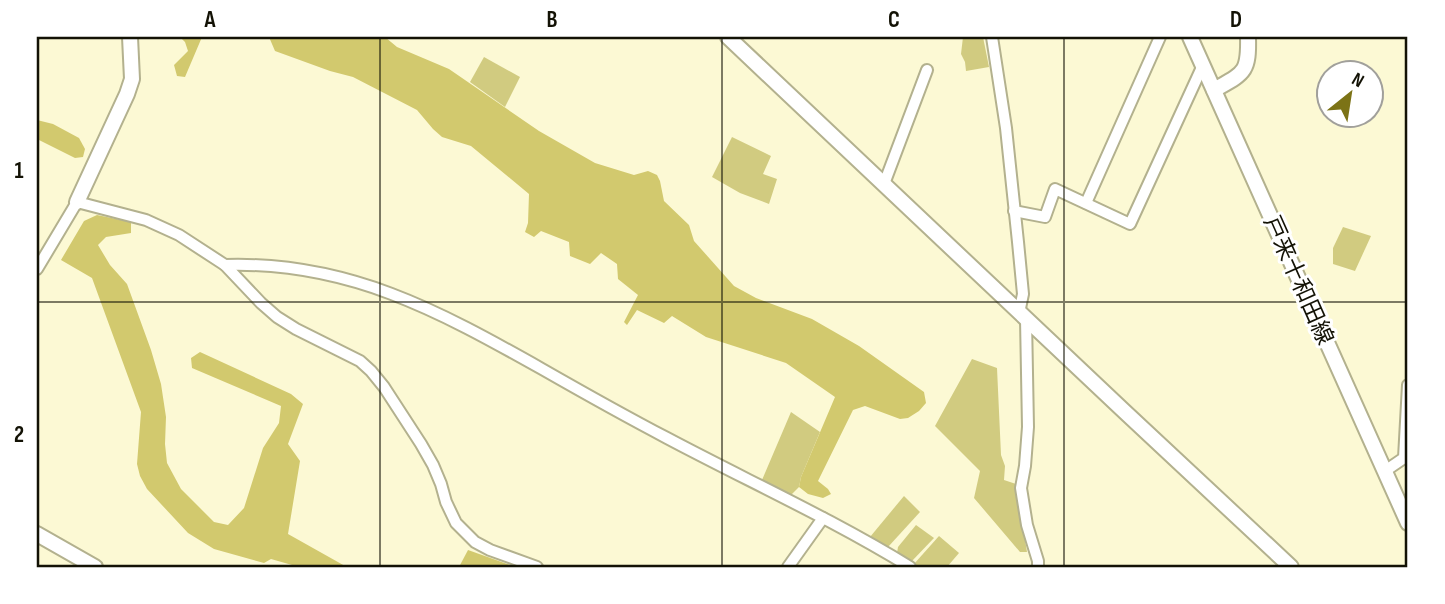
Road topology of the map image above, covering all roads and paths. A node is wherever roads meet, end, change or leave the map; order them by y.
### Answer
1 (728, 37) edge
2 (992, 37) edge
3 (1160, 37) edge
4 (1190, 37) edge
5 (1248, 37) edge
6 (127, 38) edge
7 (1203, 65) junction
8 (928, 70) dead end
9 (1214, 90) junction
10 (884, 184) junction
11 (77, 202) junction
12 (1086, 203) junction
13 (1014, 211) junction
14 (225, 265) junction
15 (37, 269) edge
16 (1023, 316) junction
17 (1408, 385) edge
18 (1385, 471) junction
19 (823, 519) junction
20 (1408, 523) edge
21 (37, 534) edge
22 (95, 567) edge
23 (537, 567) edge
24 (788, 567) edge
25 (910, 567) edge
26 (1038, 567) edge
27 (1291, 567) edge

1 - 10 street
2 - 13 street
3 - 12 street
4 - 7 street, 戸来十和田線
5 - 9 street
6 - 11 street
7 - 9 street, 戸来十和田線
7 - 12 street
8 - 10 street
9 - 18 street, 戸来十和田線
10 - 16 street
11 - 14 street
11 - 15 street
12 - 13 street
13 - 16 street
14 - 19 street
14 - 23 street
16 - 26 street
16 - 27 street
17 - 18 street
18 - 20 street, 戸来十和田線
19 - 24 street
19 - 25 street
21 - 22 street

